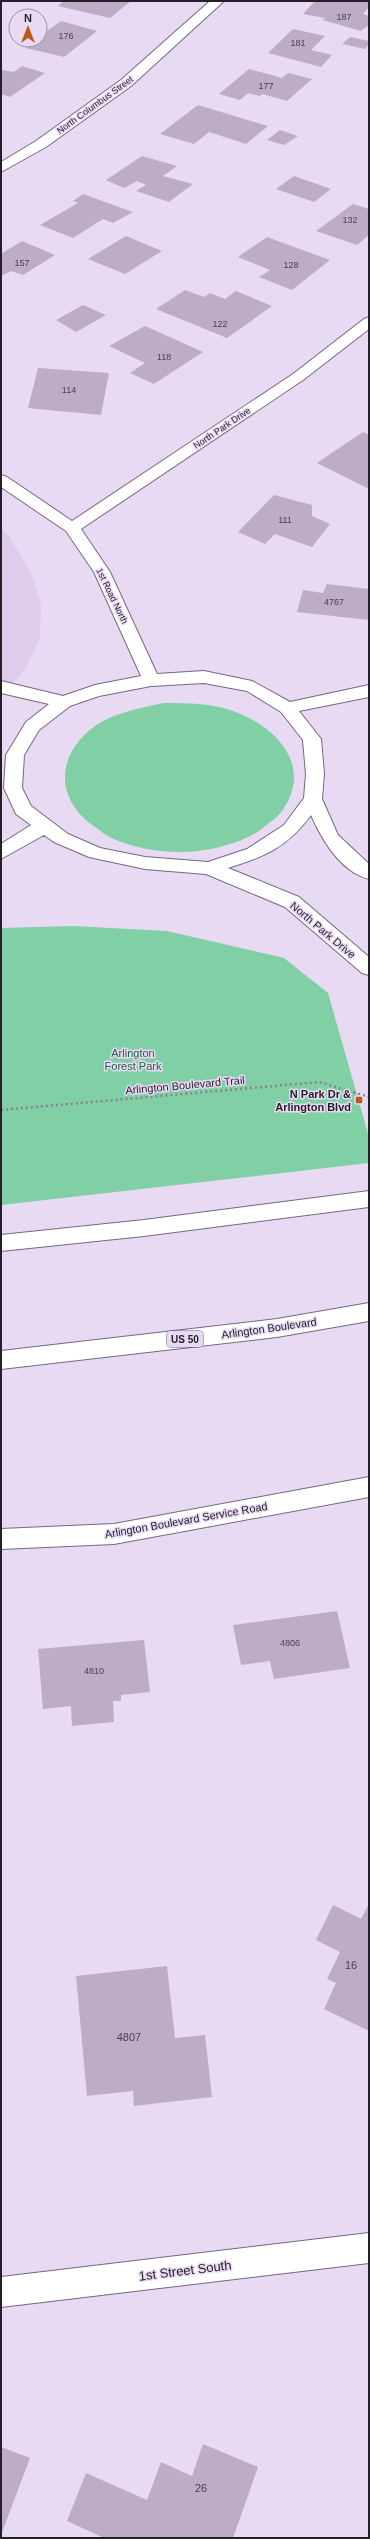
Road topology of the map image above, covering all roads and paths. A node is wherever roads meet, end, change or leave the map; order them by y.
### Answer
1 (218, 1) edge
2 (1, 168) edge
3 (369, 322) edge
4 (1, 480) edge
5 (72, 528) junction
6 (151, 680) junction
7 (1, 687) edge
8 (369, 691) edge
9 (64, 702) junction
10 (287, 708) junction
11 (313, 799) junction
12 (44, 826) junction
13 (1, 853) edge
14 (209, 868) junction
15 (369, 873) edge
16 (369, 968) edge
17 (369, 1097) edge
18 (1, 1110) edge
19 (369, 1199) edge
20 (1, 1243) edge
21 (369, 1312) edge
22 (1, 1360) edge
23 (369, 1487) edge
24 (1, 1539) edge
25 (369, 2248) edge
26 (1, 2292) edge

1 - 2 main road, North Columbus Street
3 - 5 main road, North Park Drive
4 - 5 main road, 1st Road North
5 - 6 main road, 1st Road North
6 - 9 main road
6 - 10 main road
7 - 9 main road
8 - 10 main road
9 - 12 main road
10 - 11 main road
11 - 14 main road
11 - 15 main road
12 - 13 main road
12 - 14 main road
14 - 16 main road, North Park Drive
17 - 18 path, Arlington Boulevard Trail
19 - 20 main road
21 - 22 main road, Arlington Boulevard / US 50
23 - 24 main road, Arlington Boulevard Service Road
25 - 26 main road, 1st Street South

